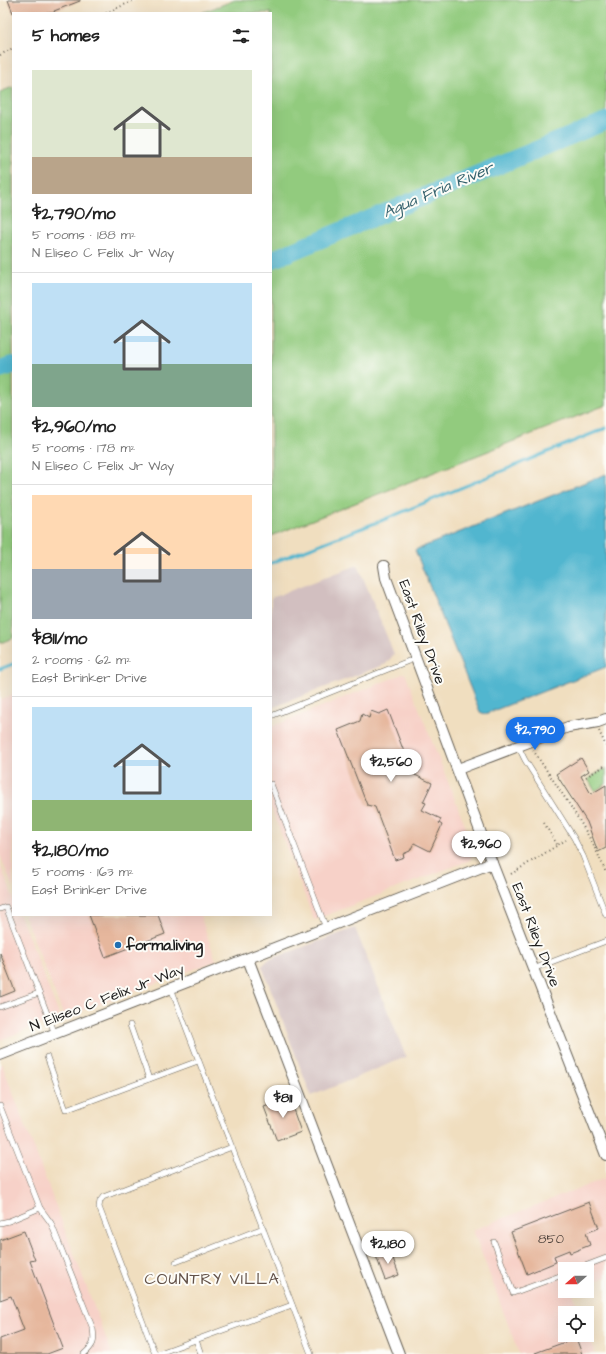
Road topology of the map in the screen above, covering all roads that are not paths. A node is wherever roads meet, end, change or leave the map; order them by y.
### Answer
1 (384, 566) dead end
2 (416, 658) junction
3 (272, 716) edge
4 (606, 719) edge
5 (518, 746) junction
6 (458, 769) junction
7 (272, 787) edge
8 (492, 863) junction
9 (0, 909) edge
10 (605, 911) edge
11 (326, 928) junction
12 (606, 941) edge
13 (248, 959) junction
14 (533, 969) junction
15 (171, 988) junction
16 (39, 992) junction
17 (0, 1007) edge
18 (130, 1025) dead end
19 (55, 1034) junction
20 (0, 1055) edge
21 (47, 1057) dead end
22 (198, 1061) junction
23 (149, 1079) junction
24 (0, 1106) edge
25 (232, 1148) junction
26 (606, 1155) edge
27 (40, 1208) junction
28 (0, 1223) edge
29 (263, 1228) junction
30 (494, 1242) dead end
31 (606, 1258) edge
32 (176, 1262) dead end
33 (594, 1263) edge
34 (558, 1277) edge
35 (292, 1305) junction
36 (196, 1340) junction
37 (84, 1354) edge
38 (156, 1354) edge
39 (202, 1354) edge
40 (311, 1354) edge
41 (398, 1354) edge

1 - 2 street, East Riley Drive
2 - 3 lane
2 - 6 street, East Riley Drive
4 - 5 street
5 - 6 street
5 - 10 lane
6 - 8 street, East Riley Drive
7 - 11 lane
8 - 11 street, N Eliseo C Felix Jr Way
8 - 14 street, East Riley Drive
9 - 16 lane
11 - 13 street, N Eliseo C Felix Jr Way
12 - 14 lane
13 - 15 street, N Eliseo C Felix Jr Way
13 - 41 street
14 - 26 street, East Riley Drive
15 - 19 street, N Eliseo C Felix Jr Way
15 - 22 lane
16 - 17 lane
16 - 19 lane
18 - 23 lane
19 - 20 street, N Eliseo C Felix Jr Way
21 - 23 lane
22 - 23 lane
22 - 25 lane
24 - 27 lane
25 - 29 lane
25 - 38 lane
27 - 28 lane
27 - 37 lane
29 - 32 lane
29 - 35 lane
30 - 34 lane
31 - 33 lane
35 - 36 lane
35 - 40 lane
36 - 38 lane
36 - 39 lane

